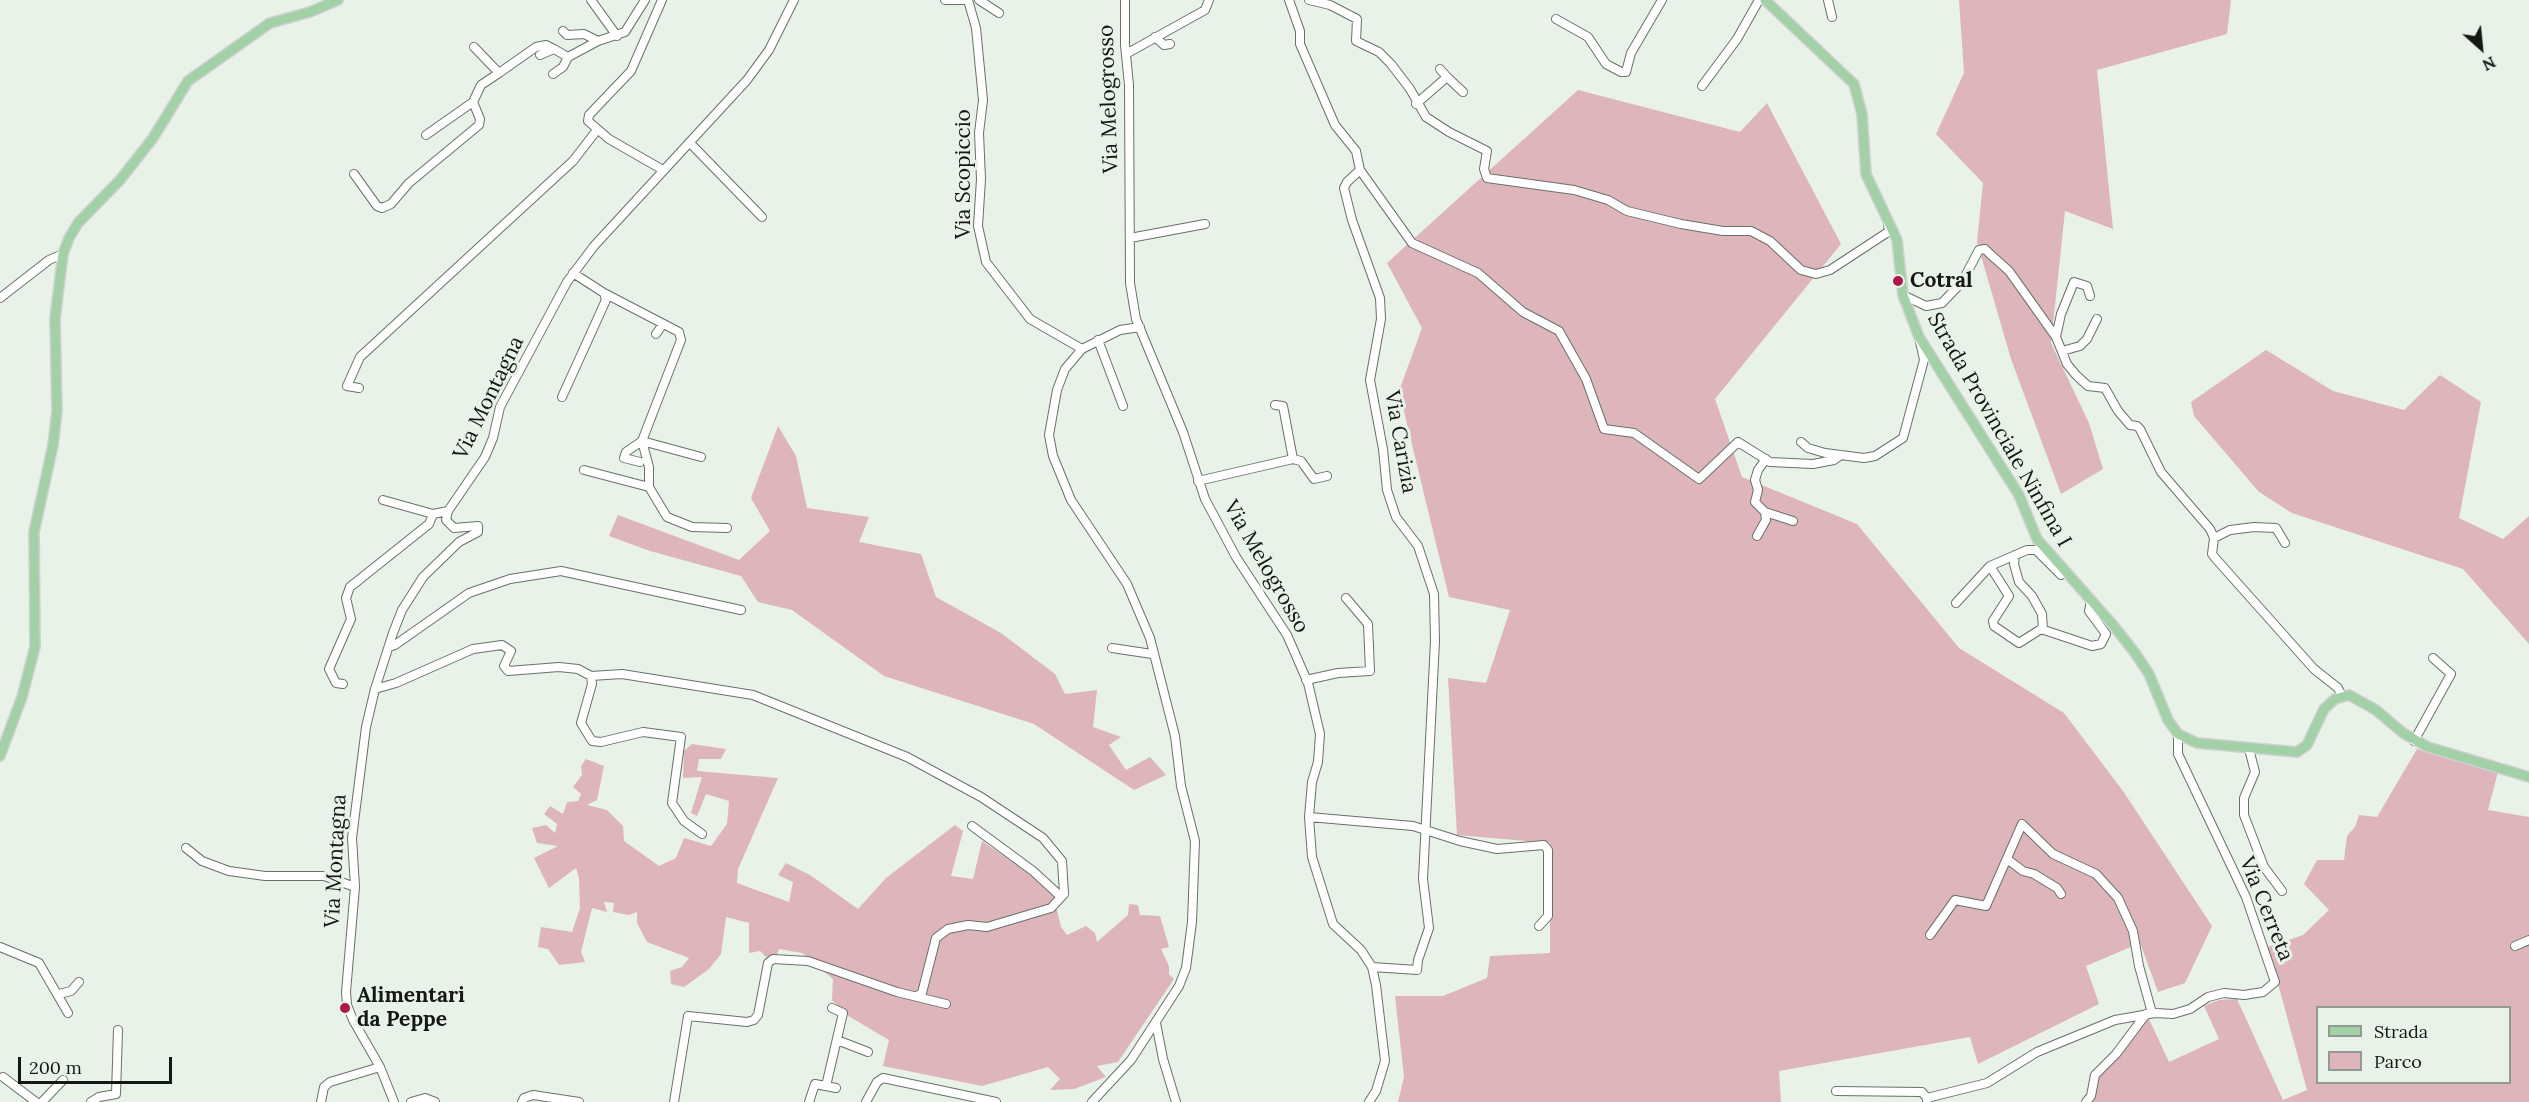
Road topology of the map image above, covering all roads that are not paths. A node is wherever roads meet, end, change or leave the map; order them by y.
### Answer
1 (338, 0) edge
2 (591, 0) edge
3 (645, 0) edge
4 (662, 0) edge
5 (794, 0) edge
6 (945, 0) edge
7 (966, 0) edge
8 (979, 0) edge
9 (1125, 0) edge
10 (1209, 0) edge
11 (1289, 0) edge
12 (1309, 0) edge
13 (1662, 0) edge
14 (1759, 0) edge
15 (1765, 0) edge
16 (1828, 0) edge
17 (999, 13) dead end
18 (1832, 17) dead end
19 (1556, 19) dead end
20 (563, 31) dead end
21 (617, 36) junction
22 (1155, 37) junction
23 (598, 41) junction
24 (1170, 44) dead end
25 (474, 47) dead end
26 (554, 50) junction
27 (1126, 54) junction
28 (540, 55) dead end
29 (567, 57) junction
30 (1440, 69) dead end
31 (499, 73) junction
32 (553, 74) dead end
33 (1447, 77) junction
34 (1702, 86) dead end
35 (1464, 92) dead end
36 (473, 102) junction
37 (1416, 104) junction
38 (597, 130) junction
39 (426, 135) dead end
40 (690, 143) junction
41 (663, 170) junction
42 (1360, 170) junction
43 (354, 174) dead end
44 (762, 217) dead end
45 (1205, 224) dead end
46 (1890, 224) junction
47 (1130, 238) junction
48 (63, 254) junction
49 (573, 273) junction
50 (604, 293) junction
51 (1904, 295) junction
52 (2090, 296) dead end
53 (0, 298) edge
54 (2097, 319) dead end
55 (663, 324) junction
56 (1140, 327) junction
57 (656, 334) dead end
58 (1919, 337) junction
59 (2056, 337) junction
60 (1098, 340) junction
61 (1082, 349) junction
62 (2062, 351) junction
63 (359, 388) dead end
64 (562, 397) dead end
65 (1275, 405) dead end
66 (1123, 406) dead end
67 (642, 441) junction
68 (1801, 442) dead end
69 (1841, 455) junction
70 (701, 457) dead end
71 (1293, 459) junction
72 (1766, 459) junction
73 (640, 462) dead end
74 (584, 470) dead end
75 (1327, 476) dead end
76 (1198, 481) junction
77 (649, 487) junction
78 (383, 500) dead end
79 (448, 511) junction
80 (1765, 512) junction
81 (433, 514) junction
82 (1793, 520) dead end
83 (727, 528) dead end
84 (1757, 536) dead end
85 (2214, 538) junction
86 (2285, 543) dead end
87 (2015, 555) junction
88 (1990, 566) junction
89 (2065, 573) junction
90 (1346, 598) dead end
91 (2091, 601) junction
92 (1956, 603) dead end
93 (741, 610) dead end
94 (2043, 630) junction
95 (389, 647) junction
96 (1112, 648) dead end
97 (1152, 654) junction
98 (2433, 658) dead end
99 (591, 676) junction
100 (1306, 680) junction
101 (343, 684) dead end
102 (375, 689) junction
103 (2342, 696) junction
104 (2178, 734) junction
105 (2414, 741) junction
106 (2249, 748) junction
107 (0, 756) edge
108 (2529, 777) edge
109 (1309, 817) junction
110 (972, 826) dead end
111 (1426, 829) junction
112 (702, 834) dead end
113 (186, 848) dead end
114 (2007, 859) junction
115 (355, 887) junction
116 (2282, 891) dead end
117 (1064, 894) junction
118 (2061, 894) dead end
119 (1539, 926) dead end
120 (1930, 935) dead end
121 (2529, 940) edge
122 (0, 946) edge
123 (2515, 946) dead end
124 (1371, 968) junction
125 (79, 981) dead end
126 (59, 994) junction
127 (917, 996) junction
128 (946, 1004) dead end
129 (832, 1008) dead end
130 (68, 1013) dead end
131 (2149, 1013) junction
132 (1156, 1023) junction
133 (118, 1030) dead end
134 (837, 1040) junction
135 (868, 1052) dead end
136 (380, 1067) junction
137 (3, 1077) dead end
138 (63, 1080) dead end
139 (826, 1086) junction
140 (836, 1088) dead end
141 (1836, 1091) dead end
142 (1927, 1100) edge
143 (36, 1102) edge
144 (42, 1102) edge
145 (91, 1102) edge
146 (321, 1102) edge
147 (394, 1102) edge
148 (411, 1102) edge
149 (435, 1102) edge
150 (522, 1102) edge
151 (579, 1102) edge
152 (674, 1102) edge
153 (809, 1102) edge
154 (866, 1102) edge
155 (996, 1102) edge
156 (1092, 1102) edge
157 (1176, 1102) edge
158 (1369, 1102) edge
159 (2086, 1102) edge

1 - 48 main road
2 - 21 street
3 - 21 street
4 - 38 street
5 - 40 street, Via Montagna
6 - 7 street
7 - 61 street, Via Scopiccio
8 - 17 street
9 - 27 street, Via Melogrosso
10 - 22 street
11 - 42 street
12 - 37 street
13 - 19 street
14 - 34 street
15 - 46 main road, Strada Provinciale Ninfina I
16 - 18 street
20 - 23 street
21 - 23 street
22 - 24 street
22 - 27 street
23 - 29 street
25 - 31 street
26 - 28 street
26 - 29 street
26 - 31 street
27 - 47 street, Via Melogrosso
29 - 32 street
30 - 33 street
31 - 36 street
33 - 35 street
33 - 37 street
36 - 39 street
36 - 43 street
37 - 46 street
38 - 41 street
38 - 63 street
40 - 41 street, Via Montagna
40 - 44 street
41 - 49 street, Via Montagna
42 - 72 street
42 - 111 street, Via Carizia
45 - 47 street
46 - 51 main road, Strada Provinciale Ninfina I
47 - 56 street, Via Melogrosso
48 - 53 street
48 - 107 main road
49 - 50 street
49 - 79 street, Via Montagna
50 - 55 street
50 - 64 street
51 - 58 main road, Strada Provinciale Ninfina I
51 - 59 street
52 - 59 street
54 - 62 street
55 - 57 street
55 - 67 street
56 - 60 street
56 - 76 street, Via Melogrosso
58 - 69 street
58 - 89 main road, Strada Provinciale Ninfina I
59 - 62 street
60 - 61 street
60 - 66 street
61 - 97 street
62 - 85 street
65 - 71 street
67 - 70 street
67 - 73 street
67 - 77 street
68 - 69 street
69 - 72 street
71 - 75 street
71 - 76 street
72 - 80 street
74 - 77 street
76 - 100 street, Via Melogrosso
77 - 83 street
78 - 81 street
79 - 81 street
79 - 95 street, Via Montagna
80 - 82 street
80 - 84 street
81 - 101 street
85 - 86 street
85 - 103 street
87 - 88 street
87 - 89 street
87 - 94 street
88 - 92 street
88 - 94 street
89 - 91 main road, Strada Provinciale Ninfina I
90 - 100 street
91 - 94 street
91 - 104 main road, Strada Provinciale Ninfina I
93 - 95 street
95 - 102 street, Via Montagna
96 - 97 street
97 - 132 street
98 - 105 street
99 - 102 street
99 - 112 street
99 - 117 street
100 - 109 street, Via Melogrosso
102 - 115 street, Via Montagna
103 - 105 main road
103 - 106 main road
104 - 106 main road
104 - 131 street, Via Cerreta
105 - 108 main road
106 - 116 street
109 - 111 street
109 - 124 street, Via Melogrosso
110 - 117 street
111 - 119 street
111 - 124 street, Via Carizia
113 - 115 street
114 - 118 street
114 - 120 street
114 - 131 street
115 - 136 street, Via Montagna
117 - 127 street
121 - 123 street
122 - 126 street
124 - 158 street, Via Melogrosso
125 - 126 street
126 - 130 street
127 - 128 street
127 - 152 street
129 - 134 street
131 - 142 street, Via Cerreta
131 - 159 street
132 - 156 street
132 - 157 street
133 - 145 street
134 - 135 street
134 - 139 street
136 - 146 street
136 - 147 street, Via Montagna
137 - 143 street
138 - 144 street
139 - 140 street
139 - 153 street
141 - 142 street
148 - 149 street
150 - 151 street
154 - 155 street

